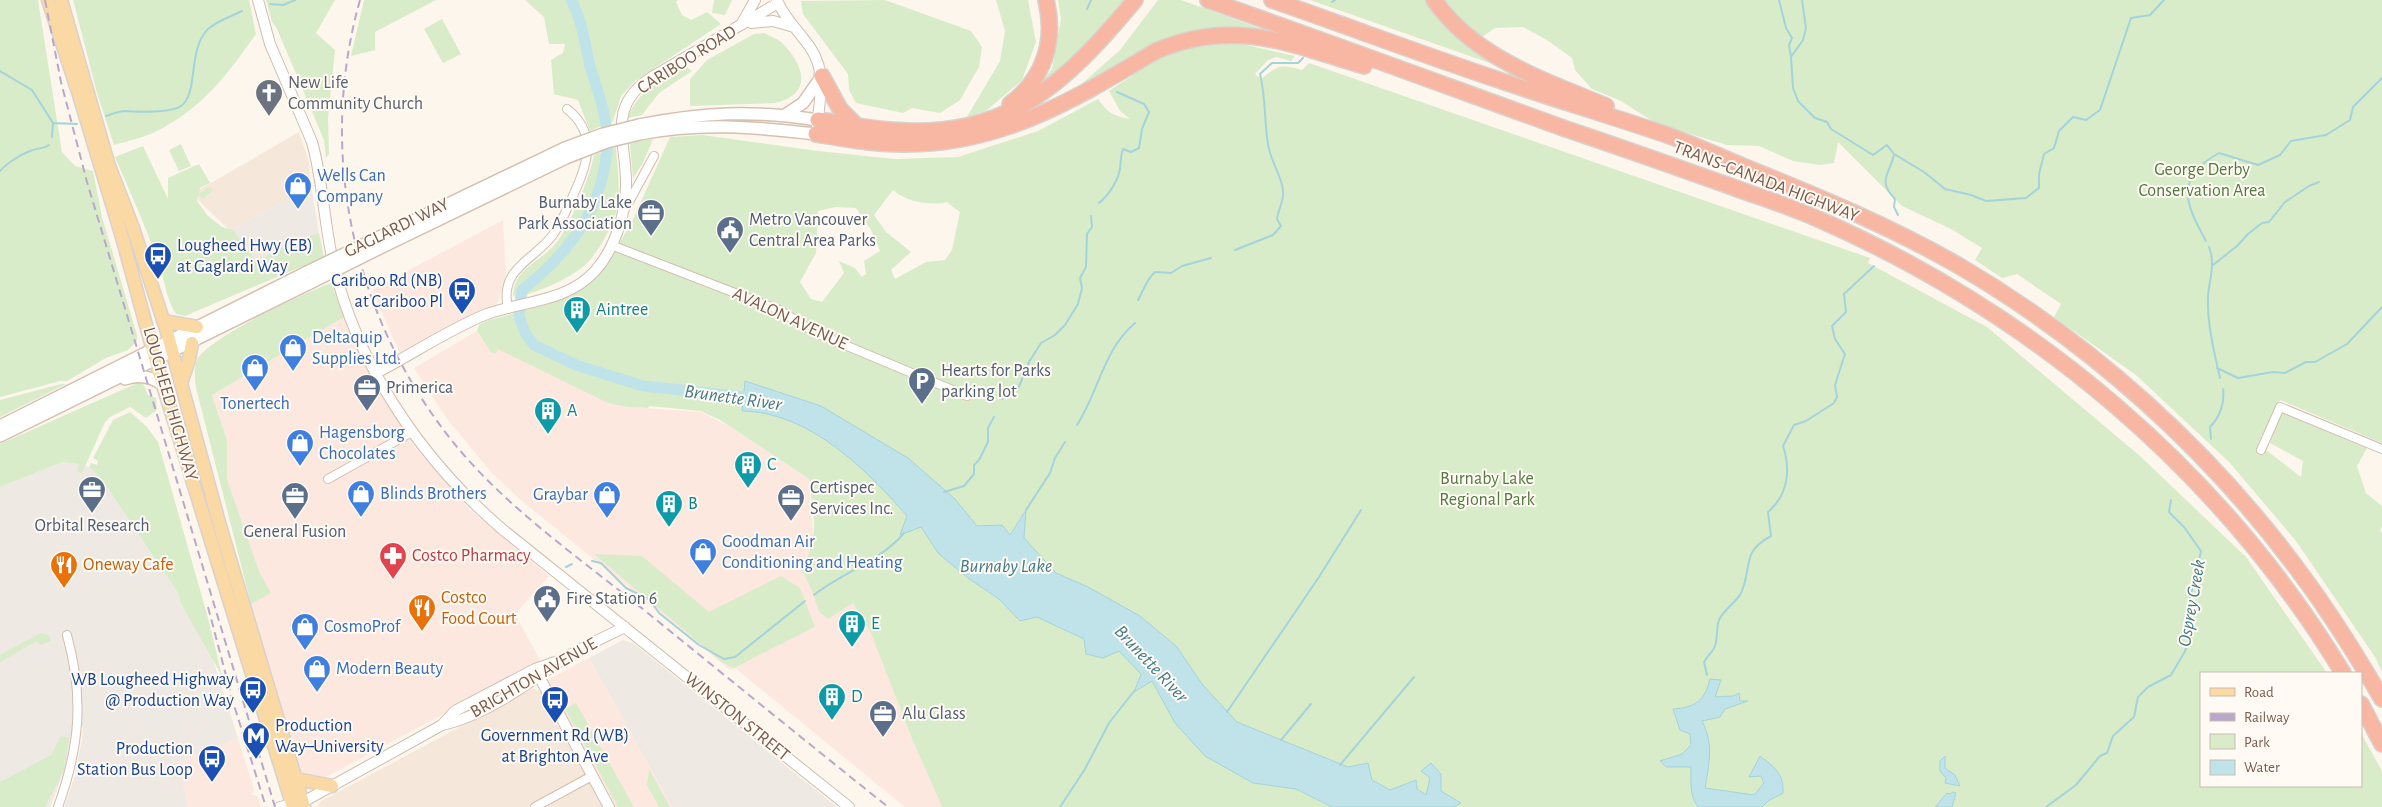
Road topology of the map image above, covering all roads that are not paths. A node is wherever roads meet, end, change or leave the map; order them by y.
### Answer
1 (48, 0) edge
2 (61, 0) edge
3 (258, 0) edge
4 (755, 0) edge
5 (1046, 0) edge
6 (1208, 0) edge
7 (1272, 0) edge
8 (1434, 0) edge
9 (780, 1) edge
10 (1139, 2) edge
11 (740, 26) junction
12 (794, 27) junction
13 (822, 76) junction
14 (1429, 80) junction
15 (567, 109) dead end
16 (785, 115) junction
17 (856, 125) junction
18 (986, 126) junction
19 (817, 127) junction
20 (639, 129) junction
21 (1673, 137) junction
22 (96, 138) junction
23 (654, 156) dead end
24 (105, 167) junction
25 (623, 212) junction
26 (611, 245) junction
27 (309, 278) junction
28 (508, 309) junction
29 (164, 320) junction
30 (197, 327) junction
31 (192, 343) junction
32 (171, 347) junction
33 (154, 355) junction
34 (376, 373) junction
35 (181, 383) junction
36 (163, 385) junction
37 (95, 389) junction
38 (967, 396) dead end
39 (0, 426) edge
40 (412, 432) junction
41 (0, 436) edge
42 (2382, 449) edge
43 (2261, 450) dead end
44 (328, 479) dead end
45 (625, 626) junction
46 (67, 634) dead end
47 (2341, 672) edge
48 (537, 673) junction
49 (2382, 699) edge
50 (2362, 706) edge
51 (2382, 744) edge
52 (592, 776) junction
53 (296, 779) junction
54 (332, 786) junction
55 (295, 805) edge
56 (58, 807) edge
57 (535, 807) edge
58 (609, 807) edge
59 (849, 807) edge

1 - 22 main road, LOUGHEED HIGHWAY
2 - 22 main road, LOUGHEED HIGHWAY
3 - 34 street, WINSTON STREET
4 - 11 street
5 - 18 highway
6 - 14 highway, TRANS-CANADA HIGHWAY
7 - 21 highway, TRANS-CANADA HIGHWAY
8 - 21 highway
9 - 11 street, CARIBOO ROAD
9 - 12 street, CARIBOO ROAD
10 - 18 highway
11 - 12 street
11 - 25 street, CARIBOO ROAD
12 - 13 street, CARIBOO ROAD
13 - 16 main road
13 - 17 highway
13 - 19 street, CARIBOO ROAD
14 - 18 highway
14 - 47 highway, TRANS-CANADA HIGHWAY
15 - 28 street
16 - 19 main road, GAGLARDI WAY
16 - 20 main road, GAGLARDI WAY
17 - 18 highway
17 - 19 highway
18 - 19 highway
19 - 20 main road, GAGLARDI WAY
20 - 27 main road, GAGLARDI WAY, bridge
21 - 49 highway, TRANS-CANADA HIGHWAY
22 - 24 main road, LOUGHEED HIGHWAY
23 - 25 street
24 - 29 main road, LOUGHEED HIGHWAY
24 - 33 main road, LOUGHEED HIGHWAY
25 - 26 street, CARIBOO ROAD
26 - 28 street, CARIBOO ROAD
26 - 38 street, AVALON AVENUE
27 - 30 main road, GAGLARDI WAY
27 - 31 main road, GAGLARDI WAY
28 - 34 street, CARIBOO ROAD
29 - 30 main road
29 - 32 main road, LOUGHEED HIGHWAY
30 - 32 main road, GAGLARDI WAY
31 - 32 main road, GAGLARDI WAY
31 - 35 main road
32 - 33 main road, GAGLARDI WAY
32 - 35 main road, LOUGHEED HIGHWAY
33 - 36 main road, LOUGHEED HIGHWAY
33 - 37 main road, GAGLARDI WAY
33 - 39 main road, GAGLARDI WAY
34 - 40 street, WINSTON STREET
35 - 53 main road, LOUGHEED HIGHWAY
36 - 37 main road
36 - 55 main road, LOUGHEED HIGHWAY
37 - 41 main road, GAGLARDI WAY
40 - 44 street
40 - 45 street, WINSTON STREET
42 - 43 street
45 - 48 street, BRIGHTON AVENUE
45 - 59 street, WINSTON STREET
46 - 56 street
48 - 52 street
48 - 54 street, BRIGHTON AVENUE
50 - 51 highway
52 - 57 street
52 - 58 street
53 - 54 main road
53 - 55 main road, LOUGHEED HIGHWAY
54 - 55 street, BRIGHTON AVENUE

